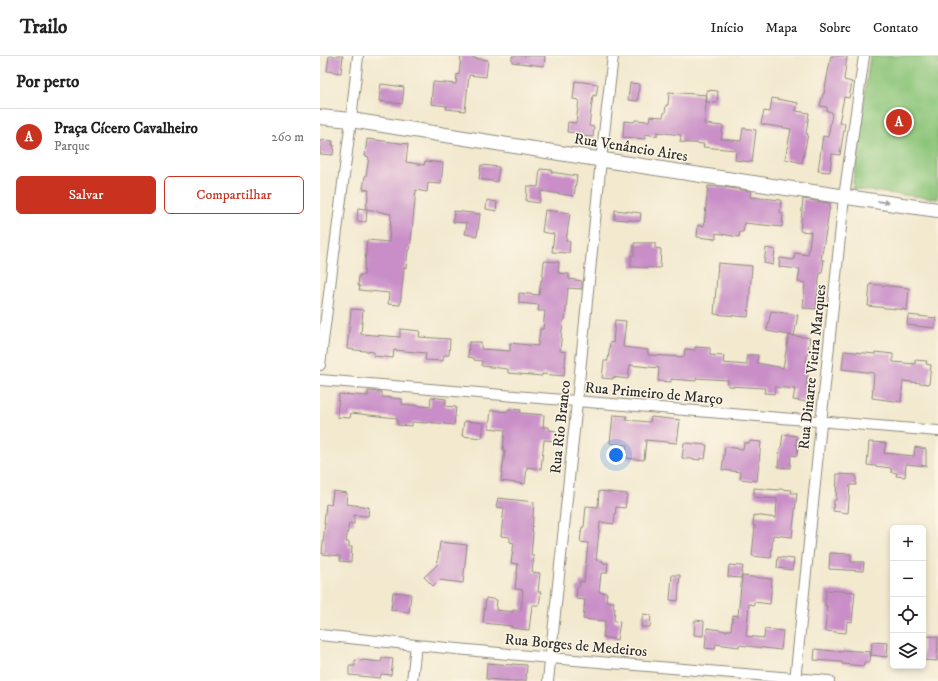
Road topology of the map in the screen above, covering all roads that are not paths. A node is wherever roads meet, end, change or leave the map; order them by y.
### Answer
1 (358, 56) edge
2 (613, 56) edge
3 (864, 56) edge
4 (320, 117) edge
5 (351, 120) junction
6 (601, 160) junction
7 (844, 197) junction
8 (938, 210) edge
9 (320, 365) edge
10 (320, 380) edge
11 (577, 402) junction
12 (822, 421) junction
13 (938, 431) edge
14 (320, 635) edge
15 (416, 645) junction
16 (550, 658) junction
17 (795, 680) edge
18 (412, 681) edge
19 (548, 681) edge
20 (829, 681) edge

1 - 5 street
2 - 6 street, Rua Rio Branco
3 - 7 street, Rua Dinarte Vieira Marques
4 - 5 street, Rua Venâncio Aires
5 - 6 street, Rua Venâncio Aires
5 - 9 street
6 - 7 street, Rua Venâncio Aires
6 - 11 street, Rua Rio Branco
7 -> 8 street, Rua Venâncio Aires
7 - 12 street, Rua Dinarte Vieira Marques
10 - 11 street, Rua Primeiro de Março
11 - 12 street, Rua Primeiro de Março
11 - 16 street, Rua Rio Branco
12 - 13 street, Rua Primeiro de Março
12 - 17 street, Rua Dinarte Vieira Marques
14 - 15 street, Rua Borges de Medeiros
15 - 16 street, Rua Borges de Medeiros
15 - 18 street
16 - 17 street, Rua Borges de Medeiros
16 - 19 street, Rua Rio Branco
17 - 20 street, Rua Borges de Medeiros

